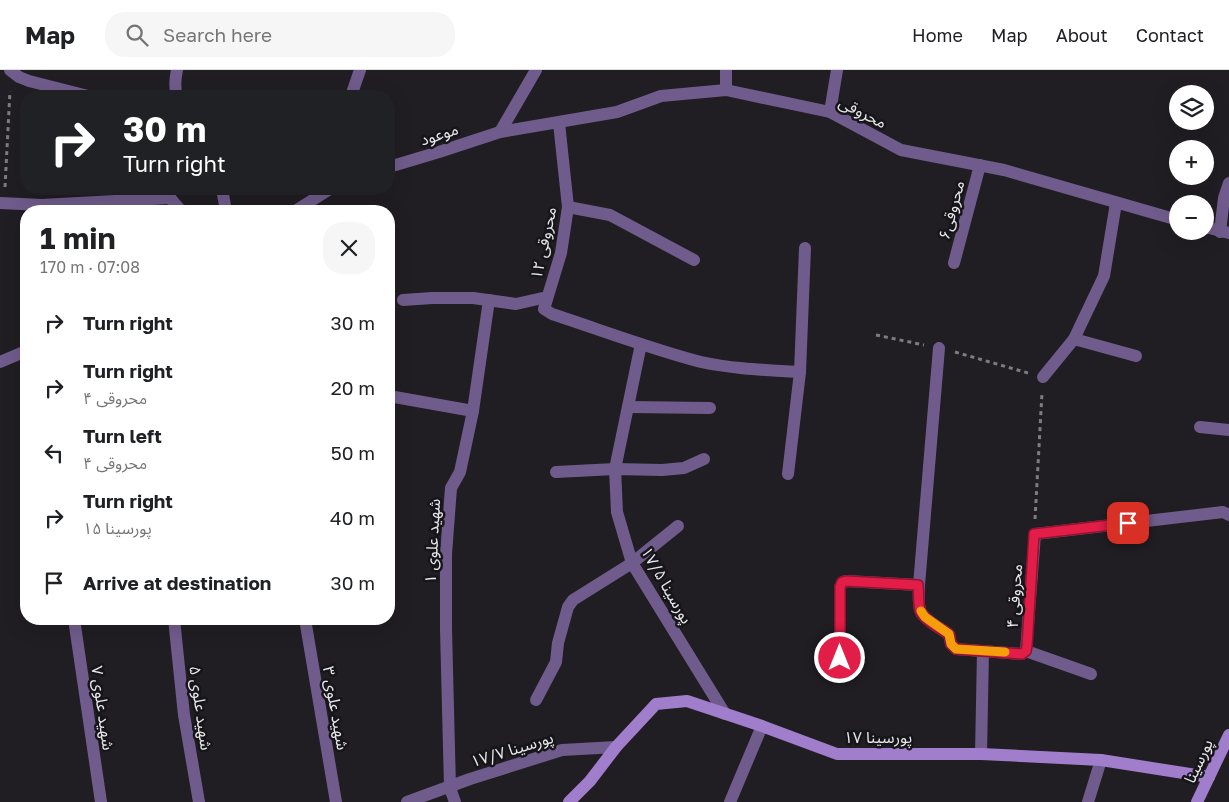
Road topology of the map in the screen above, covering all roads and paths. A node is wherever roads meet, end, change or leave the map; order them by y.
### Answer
1 (10, 70) edge
2 (177, 70) edge
3 (360, 70) edge
4 (536, 70) edge
5 (726, 70) edge
6 (836, 70) edge
7 (66, 90) edge
8 (175, 90) edge
9 (353, 90) edge
10 (726, 90) junction
11 (830, 112) junction
12 (559, 122) junction
13 (500, 132) junction
14 (395, 165) edge
15 (980, 165) junction
16 (1229, 183) edge
17 (147, 195) edge
18 (320, 195) edge
19 (1116, 202) junction
20 (2, 203) edge
21 (42, 205) edge
22 (42, 205) edge
23 (305, 205) edge
24 (568, 207) junction
25 (1169, 217) edge
26 (1224, 232) edge
27 (805, 248) dead end
28 (694, 260) dead end
29 (954, 263) dead end
30 (403, 300) dead end
31 (489, 300) junction
32 (545, 303) junction
33 (876, 336) dead end
34 (1074, 339) junction
35 (641, 344) junction
36 (939, 348) junction
37 (20, 354) edge
38 (1136, 356) dead end
39 (0, 362) edge
40 (800, 372) junction
41 (1043, 377) junction
42 (395, 397) edge
43 (628, 407) junction
44 (710, 408) dead end
45 (473, 410) junction
46 (1200, 428) dead end
47 (1229, 430) edge
48 (704, 459) dead end
49 (615, 469) junction
50 (556, 472) dead end
51 (788, 474) dead end
52 (1229, 515) edge
53 (678, 526) dead end
54 (1034, 534) junction
55 (632, 563) junction
56 (918, 585) junction
57 (75, 625) edge
58 (175, 625) edge
59 (306, 625) edge
60 (983, 651) junction
61 (1026, 651) junction
62 (840, 658) dead end
63 (1091, 674) dead end
64 (536, 700) dead end
65 (725, 714) junction
66 (762, 726) junction
67 (1229, 735) edge
68 (616, 747) junction
69 (981, 754) junction
70 (1101, 760) junction
71 (1208, 777) junction
72 (450, 788) junction
73 (101, 802) edge
74 (199, 802) edge
75 (336, 802) edge
76 (407, 802) edge
77 (455, 802) edge
78 (570, 802) edge
79 (730, 802) edge
80 (1088, 802) edge
81 (1198, 802) edge

1 - 7 street
1 - 20 path
2 - 8 street
3 - 9 street
4 - 13 street
5 - 10 street
6 - 11 street
10 - 11 street, محروقی
10 - 12 street, محروقی
11 - 15 street, محروقی
12 - 13 street, محروقی
12 - 24 street, محروقی ۱۲
13 - 14 street, موعود
15 - 19 street, محروقی
15 - 29 street, محروقی۶
16 - 26 street
17 - 21 street
18 - 23 street
19 - 25 street, محروقی
19 - 34 street
20 - 22 street
24 - 28 street
24 - 32 street, محروقی ۱۲
27 - 40 street
30 - 31 street
31 - 32 street
31 - 45 street, شهید علوی ۱
32 - 35 street
33 - 36 path
34 - 38 street
34 - 41 street
35 - 40 street
35 - 43 street, پورسینا ۱۷/۵
36 - 41 path
36 - 56 street, محروقی ۴
37 - 39 street
40 - 51 street
41 - 54 path
42 - 45 street
43 - 44 street
43 - 49 street, پورسینا ۱۷/۵
45 - 72 street, شهید علوی ۱
46 - 47 street
48 - 49 street
49 - 50 street
49 - 55 street, پورسینا ۱۷/۵
52 - 54 street
53 - 55 street
54 - 61 street, محروقی ۴
55 - 64 street
55 - 65 street, پورسینا ۱۷/۵
56 - 60 street, محروقی ۴
56 - 62 street
57 - 73 street, شهید علوی ۷
58 - 74 street, شهید علوی ۵
59 - 75 street, شهید علوی ۳
60 - 61 street, محروقی ۴
60 - 69 street
61 - 63 street
65 - 66 street, پورسینا ۱۷
65 - 68 street, پورسینا ۱۷
66 - 69 street, پورسینا ۱۷
66 - 79 street
67 - 71 street, پورسینا
68 - 72 street, پورسینا ۱۷/۷
68 - 78 street, پورسینا ۱۷
69 - 70 street, پورسینا ۱۷
70 - 71 street, پورسینا ۱۷
70 - 80 street
71 - 81 street, پورسینا
72 - 76 street, پورسینا ۱۷/۷
72 - 77 street, شهید علوی ۱

